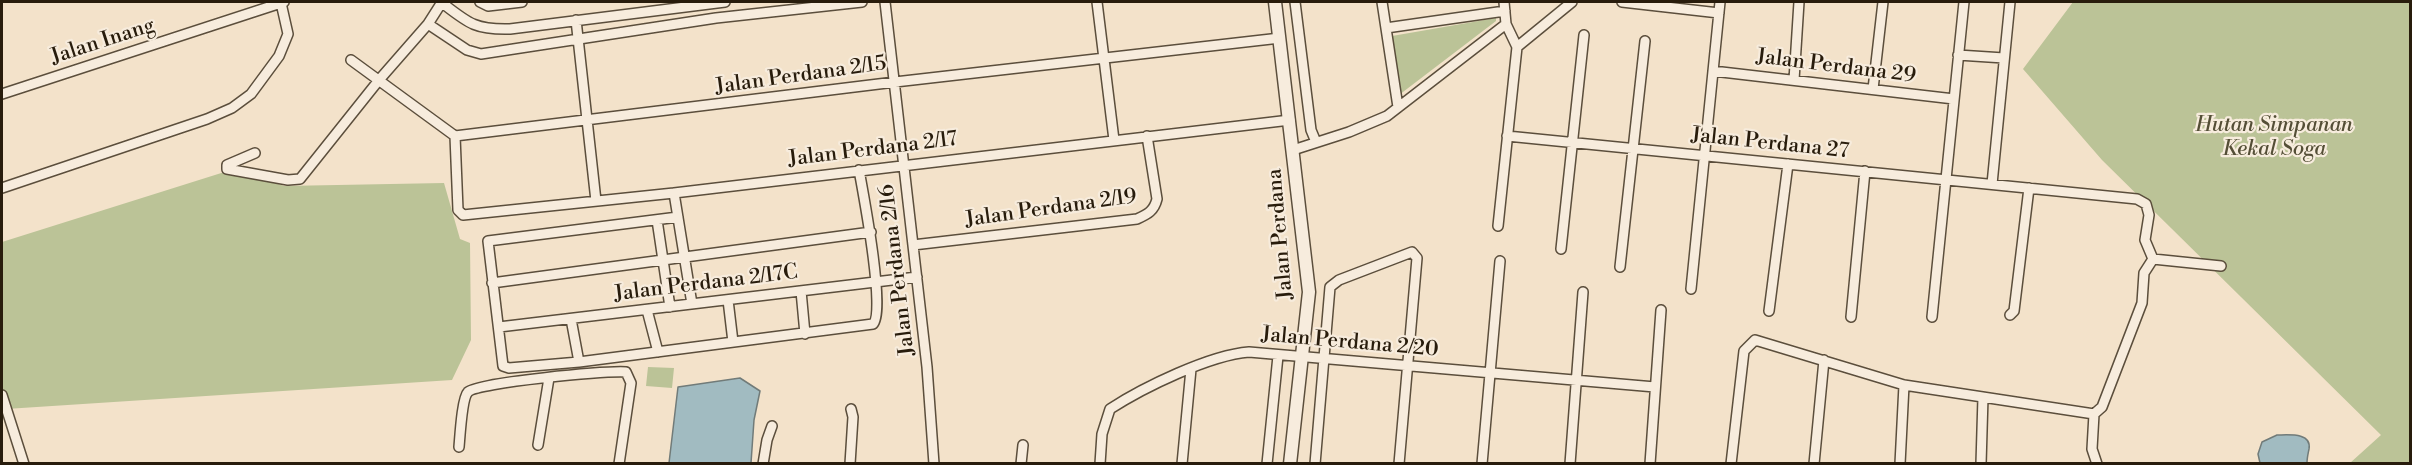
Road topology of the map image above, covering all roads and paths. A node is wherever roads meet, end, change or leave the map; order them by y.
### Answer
1 (283, 2) edge
2 (441, 2) edge
3 (480, 2) edge
4 (522, 2) edge
5 (725, 2) edge
6 (862, 2) edge
7 (885, 2) edge
8 (1097, 2) edge
9 (1275, 2) edge
10 (1295, 2) edge
11 (1382, 2) edge
12 (1572, 2) edge
13 (1622, 2) edge
14 (1720, 2) edge
15 (1799, 2) edge
16 (1883, 2) edge
17 (1964, 2) edge
18 (2010, 2) edge
19 (1652, 3) edge
20 (1504, 6) edge
21 (1719, 14) junction
22 (576, 20) junction
23 (428, 24) junction
24 (1506, 24) junction
25 (1386, 28) junction
26 (1584, 34) dead end
27 (1280, 38) junction
28 (578, 39) junction
29 (1645, 41) dead end
30 (1517, 47) junction
31 (1958, 55) junction
32 (1104, 57) junction
33 (2004, 58) junction
34 (351, 60) dead end
35 (1713, 71) junction
36 (379, 80) junction
37 (1794, 80) junction
38 (895, 82) junction
39 (1873, 89) junction
40 (2, 94) edge
41 (1954, 99) junction
42 (1398, 107) junction
43 (1290, 120) junction
44 (587, 121) junction
45 (455, 136) junction
46 (1148, 136) junction
47 (1507, 136) junction
48 (1114, 140) junction
49 (1316, 142) junction
50 (1572, 142) junction
51 (1633, 148) junction
52 (1293, 150) junction
53 (255, 153) dead end
54 (1704, 156) junction
55 (904, 164) junction
56 (1788, 164) junction
57 (859, 170) junction
58 (1865, 171) junction
59 (1946, 179) junction
60 (1992, 184) junction
61 (2, 188) edge
62 (2029, 188) junction
63 (674, 194) junction
64 (596, 201) junction
65 (678, 217) junction
66 (657, 220) junction
67 (1498, 226) dead end
68 (871, 232) junction
69 (913, 245) junction
70 (1561, 249) dead end
71 (684, 257) junction
72 (2153, 259) junction
73 (663, 260) junction
74 (1500, 261) dead end
75 (2221, 266) dead end
76 (1620, 267) dead end
77 (917, 277) junction
78 (875, 282) junction
79 (492, 283) junction
80 (1691, 289) dead end
81 (801, 291) junction
82 (1583, 292) dead end
83 (728, 300) junction
84 (692, 304) junction
85 (670, 307) junction
86 (647, 310) junction
87 (1660, 310) dead end
88 (1769, 311) dead end
89 (2010, 315) dead end
90 (1851, 317) dead end
91 (1932, 317) dead end
92 (571, 319) junction
93 (499, 327) junction
94 (805, 334) junction
95 (733, 342) junction
96 (658, 352) junction
97 (1278, 356) junction
98 (1303, 357) junction
99 (1324, 360) junction
100 (1824, 360) junction
101 (579, 362) junction
102 (1407, 366) junction
103 (1191, 369) junction
104 (1491, 374) junction
105 (549, 378) junction
106 (1575, 382) junction
107 (1904, 385) junction
108 (1655, 387) junction
109 (2, 395) edge
110 (1983, 397) junction
111 (851, 409) dead end
112 (2094, 414) junction
113 (772, 426) dead end
114 (538, 445) dead end
115 (1023, 445) dead end
116 (459, 447) dead end
117 (24, 464) edge
118 (619, 464) edge
119 (764, 464) edge
120 (850, 464) edge
121 (934, 464) edge
122 (1021, 464) edge
123 (1100, 464) edge
124 (1182, 464) edge
125 (1267, 464) edge
126 (1290, 464) edge
127 (1315, 464) edge
128 (1399, 464) edge
129 (1482, 464) edge
130 (1570, 464) edge
131 (1650, 464) edge
132 (1731, 464) edge
133 (1814, 464) edge
134 (1899, 464) edge
135 (1981, 464) edge
136 (2097, 464) edge

1 - 40 street, Jalan Inang
1 - 61 street
2 - 22 street
2 - 23 street
3 - 4 street
5 - 22 street
6 - 28 street
7 - 38 street, Jalan Perdana 2/16
8 - 32 street
9 - 27 street, Jalan Perdana
10 - 49 street
11 - 25 street
12 - 30 street
13 - 19 street
14 - 21 street
15 - 37 street
16 - 39 street
17 - 31 street
18 - 33 street
19 - 21 street
20 - 24 street
20 - 25 street
21 - 35 street
22 - 28 street
23 - 28 street
23 - 36 street
24 - 30 street
24 - 42 street
25 - 42 street
26 - 50 street
27 - 32 street, Jalan Perdana 2/15
27 - 43 street, Jalan Perdana
28 - 44 street
29 - 51 street
30 - 47 street
31 - 33 street
31 - 41 street
32 - 38 street, Jalan Perdana 2/15
32 - 48 street
33 - 60 street
34 - 36 street
35 - 37 street, Jalan Perdana 29
35 - 54 street
36 - 45 street
36 - 53 street
37 - 39 street, Jalan Perdana 29
38 - 44 street, Jalan Perdana 2/15
38 - 55 street, Jalan Perdana 2/16
39 - 41 street, Jalan Perdana 29
41 - 59 street
42 - 49 street
43 - 46 street, Jalan Perdana 2/17
43 - 52 street, Jalan Perdana
44 - 45 street, Jalan Perdana 2/15
44 - 64 street
45 - 64 street, Jalan Perdana 2/17
46 - 48 street, Jalan Perdana 2/17
46 - 69 street, Jalan Perdana 2/19
47 - 50 street, Jalan Perdana 27
47 - 67 street
48 - 55 street, Jalan Perdana 2/17
49 - 52 street
50 - 51 street, Jalan Perdana 27
50 - 70 street
51 - 54 street, Jalan Perdana 27
51 - 76 street
52 - 98 street, Jalan Perdana
54 - 56 street, Jalan Perdana 27
54 - 80 street
55 - 57 street, Jalan Perdana 2/17
55 - 69 street, Jalan Perdana 2/16
56 - 58 street, Jalan Perdana 27
56 - 88 street
57 - 63 street, Jalan Perdana 2/17
57 - 68 street
58 - 59 street, Jalan Perdana 27
58 - 90 street
59 - 60 street, Jalan Perdana 27
59 - 91 street
60 - 62 street, Jalan Perdana 27
62 - 72 street, Jalan Perdana 27
62 - 89 street
63 - 64 street, Jalan Perdana 2/17
63 - 65 street
65 - 66 street
65 - 71 street
66 - 73 street
66 - 79 street
68 - 71 street
68 - 78 street
69 - 77 street, Jalan Perdana 2/16
71 - 73 street
71 - 84 street
72 - 75 street
72 - 112 street
73 - 79 street
73 - 85 street
74 - 104 street
77 - 78 street, Jalan Perdana 2/17C
77 - 121 street, Jalan Perdana 2/16
78 - 81 street, Jalan Perdana 2/17C
78 - 94 street
79 - 93 street
81 - 83 street, Jalan Perdana 2/17C
81 - 94 street
82 - 106 street
83 - 84 street, Jalan Perdana 2/17C
83 - 95 street
84 - 85 street, Jalan Perdana 2/17C
85 - 86 street, Jalan Perdana 2/17C
86 - 92 street, Jalan Perdana 2/17C
86 - 96 street
87 - 108 street
92 - 93 street, Jalan Perdana 2/17C
92 - 101 street
93 - 101 street
94 - 95 street
95 - 96 street
96 - 101 street
97 - 98 street, Jalan Perdana 2/20
97 - 103 street, Jalan Perdana 2/20
97 - 125 street
98 - 99 street, Jalan Perdana 2/20
98 - 126 street, Jalan Perdana
99 - 102 street, Jalan Perdana 2/20
99 - 102 street
99 - 127 street
100 - 107 street
100 - 132 street
100 - 133 street
102 - 104 street, Jalan Perdana 2/20
102 - 128 street
103 - 123 street, Jalan Perdana 2/20
103 - 124 street
104 - 106 street, Jalan Perdana 2/20
104 - 129 street
105 - 114 street
105 - 116 street
105 - 118 street
106 - 108 street, Jalan Perdana 2/20
106 - 130 street
107 - 110 street
107 - 134 street
108 - 131 street
109 - 117 street
110 - 112 street
110 - 135 street
111 - 120 street
112 - 136 street
113 - 119 street
115 - 122 street

